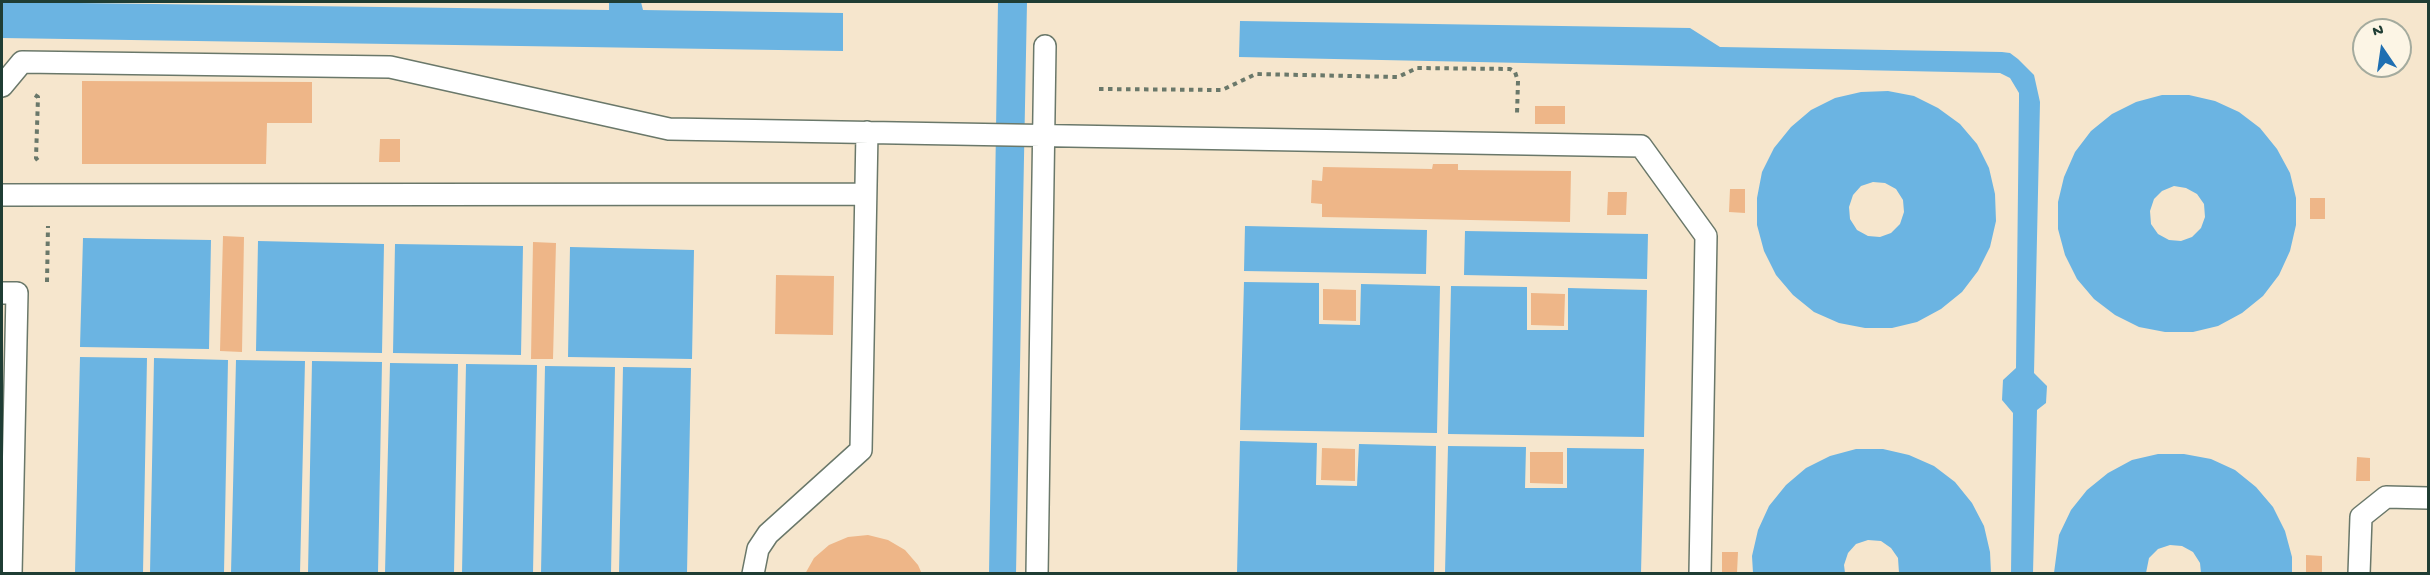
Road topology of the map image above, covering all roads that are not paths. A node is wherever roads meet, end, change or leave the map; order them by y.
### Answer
1 (1045, 46) dead end
2 (2, 86) edge
3 (867, 132) junction
4 (1035, 135) junction
5 (865, 194) junction
6 (2, 195) edge
7 (2, 293) edge
8 (2428, 498) edge
9 (11, 573) edge
10 (753, 573) edge
11 (1037, 573) edge
12 (1701, 573) edge
13 (2359, 573) edge

1 - 4 lane
2 - 3 lane
3 - 4 lane
3 - 5 lane
4 - 11 lane
4 - 12 lane
5 - 6 lane
5 - 10 lane
7 - 9 lane
8 - 13 lane

